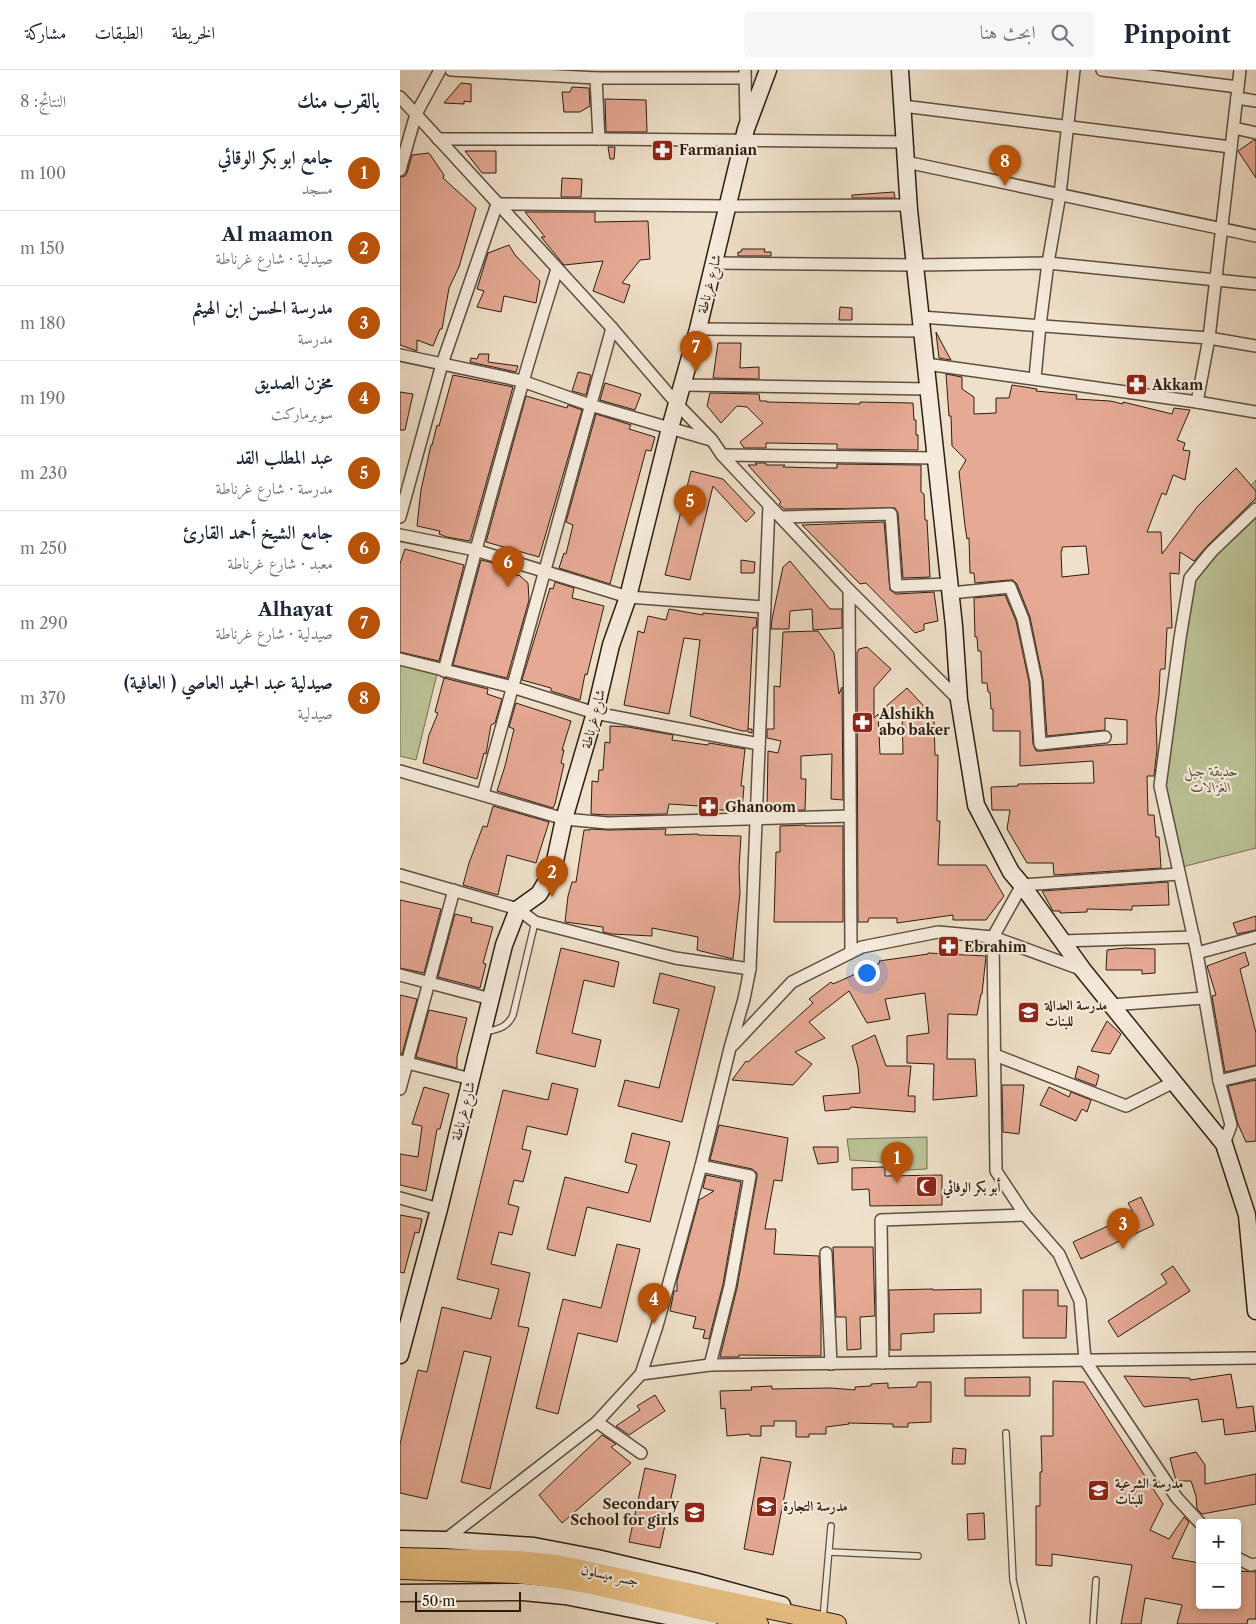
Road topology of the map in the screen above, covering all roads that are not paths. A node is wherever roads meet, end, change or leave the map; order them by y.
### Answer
1 (440, 70) edge
2 (452, 70) edge
3 (768, 70) edge
4 (900, 70) edge
5 (1074, 70) edge
6 (1102, 70) edge
7 (1240, 70) edge
8 (745, 74) edge
9 (596, 78) junction
10 (1238, 93) junction
11 (400, 97) edge
12 (1256, 101) edge
13 (903, 106) junction
14 (416, 114) junction
15 (1067, 128) junction
16 (1234, 128) junction
17 (1256, 133) edge
18 (745, 135) junction
19 (598, 139) junction
20 (438, 140) junction
21 (905, 142) junction
22 (1231, 147) junction
23 (906, 162) junction
24 (400, 170) edge
25 (1060, 194) junction
26 (497, 204) junction
27 (728, 206) junction
28 (909, 206) junction
29 (1222, 229) junction
30 (1256, 236) edge
31 (714, 262) junction
32 (1048, 263) junction
33 (915, 265) junction
34 (557, 269) junction
35 (1216, 279) junction
36 (1256, 284) edge
37 (922, 324) junction
38 (1040, 325) junction
39 (612, 328) junction
40 (698, 329) junction
41 (1210, 338) junction
42 (1256, 346) edge
43 (400, 355) edge
44 (442, 364) junction
45 (926, 364) junction
46 (1035, 378) junction
47 (522, 381) junction
48 (682, 385) junction
49 (929, 389) junction
50 (1197, 402) junction
51 (677, 404) junction
52 (590, 405) junction
53 (1256, 412) edge
54 (670, 428) junction
55 (712, 440) junction
56 (722, 455) junction
57 (936, 458) junction
58 (769, 505) junction
59 (1256, 509) edge
60 (400, 517) edge
61 (782, 517) junction
62 (400, 535) edge
63 (475, 550) junction
64 (545, 572) junction
65 (950, 589) junction
66 (849, 590) junction
67 (628, 597) junction
68 (765, 607) junction
69 (400, 659) edge
70 (444, 671) junction
71 (512, 687) junction
72 (959, 700) junction
73 (595, 713) junction
74 (1105, 737) dead end
75 (760, 744) junction
76 (400, 771) edge
77 (483, 794) junction
78 (850, 816) junction
79 (565, 819) junction
80 (756, 819) junction
81 (1179, 874) junction
82 (400, 875) edge
83 (1022, 885) junction
84 (454, 890) junction
85 (518, 909) junction
86 (535, 922) junction
87 (993, 937) junction
88 (1194, 937) junction
89 (1256, 937) edge
90 (1061, 940) junction
91 (851, 952) junction
92 (1197, 953) junction
93 (750, 969) junction
94 (1083, 970) junction
95 (400, 975) edge
96 (428, 983) junction
97 (1204, 998) junction
98 (491, 1000) junction
99 (1111, 1005) junction
100 (483, 1032) junction
101 (730, 1048) junction
102 (995, 1055) junction
103 (404, 1061) edge
104 (1256, 1072) edge
105 (471, 1080) junction
106 (1219, 1081) junction
107 (1174, 1082) junction
108 (400, 1088) edge
109 (1224, 1144) junction
110 (701, 1166) junction
111 (400, 1198) edge
112 (439, 1209) junction
113 (1025, 1215) junction
114 (826, 1252) dead end
115 (1256, 1311) edge
116 (400, 1355) edge
117 (1256, 1358) edge
118 (1085, 1360) junction
119 (883, 1363) junction
120 (831, 1364) junction
121 (710, 1365) junction
122 (641, 1374) junction
123 (597, 1422) junction
124 (1006, 1433) dead end
125 (641, 1453) dead end
126 (1196, 1519) edge
127 (831, 1526) dead end
128 (400, 1539) edge
129 (445, 1540) junction
130 (829, 1552) junction
131 (918, 1556) dead end
132 (400, 1557) edge
133 (1241, 1560) edge
134 (1256, 1564) edge
135 (400, 1570) edge
136 (1096, 1580) dead end
137 (400, 1593) edge
138 (825, 1622) edge
139 (708, 1624) edge
140 (759, 1624) edge
141 (1024, 1624) edge
142 (1093, 1624) edge

1 - 14 street
2 - 9 street
3 - 18 main road, شارع غرناطة
4 - 13 main road
5 - 15 street
6 - 10 street
7 - 10 street
8 - 9 street
8 - 18 street
9 - 19 street
10 - 12 street
10 - 16 street
11 - 14 street
13 - 15 street
13 - 21 main road
14 - 20 street
14 - 24 street
15 - 22 street
15 - 25 street
16 - 17 street
16 - 22 street
18 - 19 street
18 - 21 street
18 - 27 main road, شارع غرناطة
19 - 20 street
20 - 26 street
21 - 23 main road
22 - 29 street
23 - 25 street
23 - 28 main road
25 - 29 street
25 - 32 street
26 - 27 street
26 - 34 street
26 - 44 street
27 - 28 street
27 - 31 main road, شارع غرناطة
28 - 33 main road
29 - 30 street
29 - 35 street
31 - 33 street
31 - 40 main road, شارع غرناطة
32 - 33 street
32 - 35 street
32 - 38 street
33 - 37 main road
34 - 39 street
34 - 47 street
35 - 36 street
35 - 41 street
37 - 38 street
37 - 40 street
37 - 45 main road
38 - 41 street
38 - 46 street
39 - 51 street
39 - 52 street
40 - 48 main road, شارع غرناطة
41 - 42 street
41 - 50 street
43 - 44 street
44 - 47 street
44 - 60 street
45 - 46 street
45 - 49 main road
46 - 50 street
47 - 52 street
47 - 63 street
48 - 49 street
48 - 51 main road, شارع غرناطة
49 - 57 main road
50 - 53 street
51 - 54 main road, شارع غرناطة
51 - 55 street
52 - 54 street
52 - 64 street
54 - 55 street
54 - 67 main road, شارع غرناطة
55 - 56 street
56 - 57 street
56 - 58 street
57 - 65 main road
58 - 61 street
58 - 68 street
59 - 81 street
61 - 65 street
61 - 66 street
62 - 63 street
63 - 64 street
63 - 70 street
64 - 67 street
64 - 71 street
65 - 72 main road
65 - 74 street
66 - 72 street
66 - 78 street
67 - 68 street
67 - 73 main road, شارع غرناطة
68 - 75 street
69 - 70 street
70 - 71 street
71 - 73 street
71 - 77 street
72 - 83 main road
73 - 75 street
73 - 79 main road, شارع غرناطة
75 - 80 street
76 - 77 street
77 - 79 street
78 - 80 street
78 - 91 street
79 - 80 street
79 - 85 main road, شارع غرناطة
80 - 93 street
81 - 83 street
81 - 88 street
82 - 84 street
83 - 87 street
83 - 90 main road
84 - 85 street
84 - 96 street
85 - 86 street
85 - 98 main road, شارع غرناطة
86 - 93 street
86 - 100 lane
87 - 91 street
87 - 94 street
87 - 102 street
88 - 90 street
88 - 92 street
89 - 92 street
90 - 94 main road
91 - 101 street
92 - 97 street
93 - 101 street
94 - 99 main road
95 - 96 street
96 - 98 street
96 - 103 street
97 - 99 street
97 - 106 street
98 - 100 main road, شارع غرناطة
99 - 107 main road
100 - 105 main road, شارع غرناطة
101 - 110 street
102 - 107 street
102 - 113 street
103 - 105 street
103 - 108 street
104 - 106 street
105 - 112 main road, شارع غرناطة
106 - 109 street
107 - 109 main road
109 - 115 main road
110 - 121 street
110 - 122 street
111 - 112 street
112 - 116 main road, شارع غرناطة
113 - 118 street
113 - 119 street
114 - 120 street
117 - 118 street
118 - 119 street
118 - 126 street
119 - 120 street
120 - 121 street
121 - 122 street
122 - 123 street
123 - 125 street
123 - 129 street
124 - 141 lane
127 - 130 lane
128 - 129 main road
129 - 138 main road
130 - 131 lane
130 - 138 lane
132 - 138 main road, جسر ميسلون
133 - 134 street
135 - 140 main road, جسر ميسلون
136 - 142 lane
137 - 139 main road

